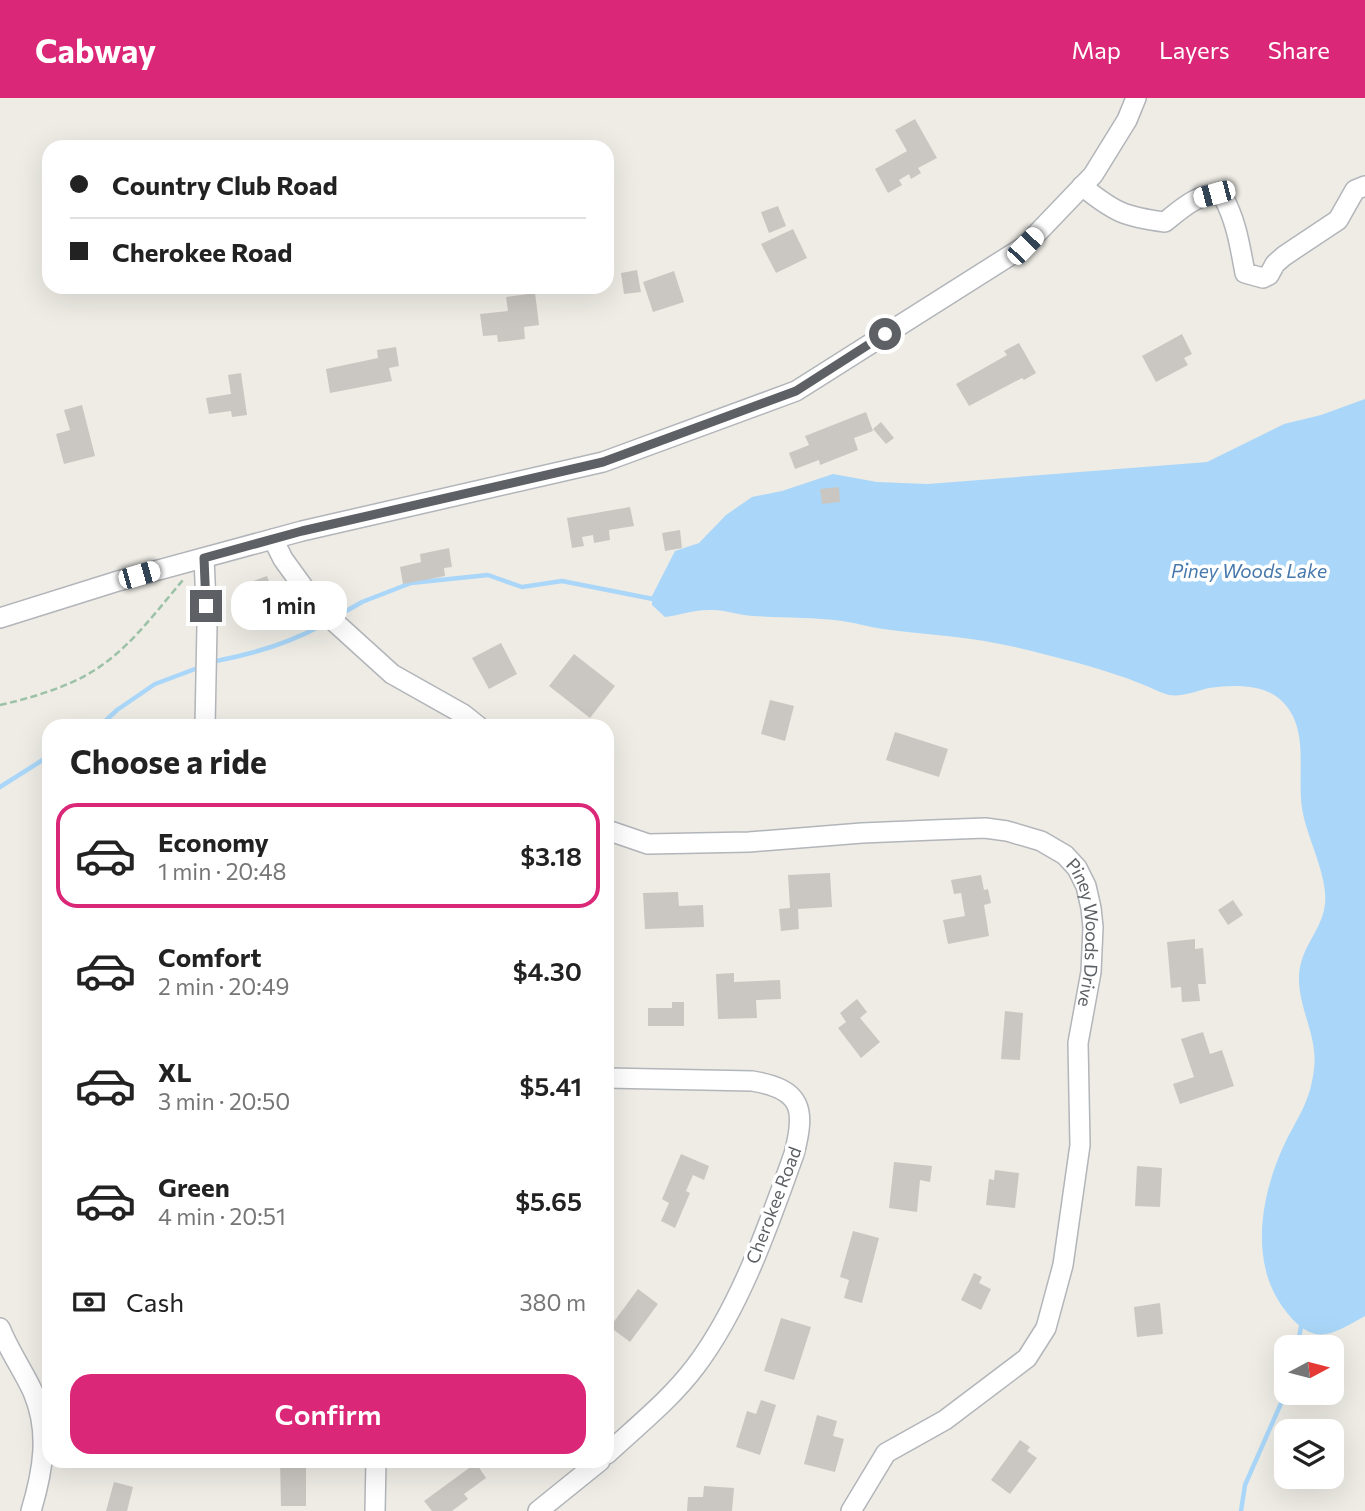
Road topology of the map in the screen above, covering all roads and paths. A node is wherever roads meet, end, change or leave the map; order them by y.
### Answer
1 (1136, 98) edge
2 (1082, 186) junction
3 (1365, 186) edge
4 (272, 539) junction
5 (204, 558) junction
6 (183, 580) dead end
7 (0, 618) edge
8 (0, 705) edge
9 (205, 719) edge
10 (469, 719) edge
11 (614, 832) edge
12 (614, 1078) edge
13 (0, 1328) edge
14 (5, 1353) edge
15 (42, 1421) edge
16 (614, 1447) edge
17 (42, 1468) edge
18 (376, 1468) edge
19 (591, 1468) edge
20 (31, 1511) edge
21 (375, 1511) edge
22 (538, 1511) edge
23 (851, 1511) edge

1 - 2 street
2 - 3 street
2 - 4 street
4 - 5 street
4 - 10 street
5 - 7 street
5 - 9 street
6 - 8 path
11 - 23 street, Piney Woods Drive
12 - 16 street, Cherokee Road
13 - 14 street
14 - 15 street
17 - 20 street
18 - 21 street
19 - 22 street

